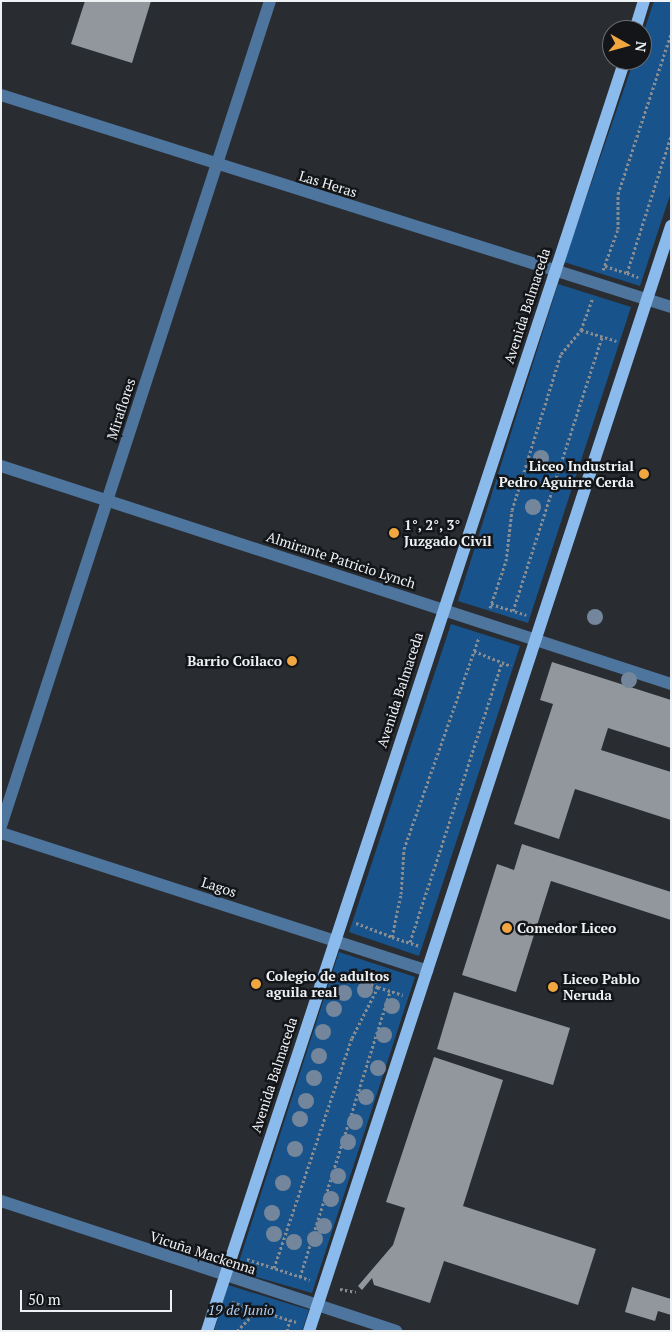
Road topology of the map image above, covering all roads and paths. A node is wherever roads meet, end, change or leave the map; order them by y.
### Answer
1 (270, 1) edge
2 (644, 1) edge
3 (638, 20) edge
4 (671, 34) edge
5 (622, 70) edge
6 (1, 95) edge
7 (671, 136) edge
8 (216, 165) junction
9 (671, 226) edge
10 (555, 269) junction
11 (594, 296) dead end
12 (647, 299) junction
13 (671, 307) edge
14 (581, 330) junction
15 (602, 337) junction
16 (631, 346) junction
17 (1, 466) edge
18 (107, 500) junction
19 (442, 609) junction
20 (513, 611) junction
21 (542, 620) junction
22 (536, 638) junction
23 (502, 662) junction
24 (525, 670) junction
25 (671, 684) edge
26 (1, 826) edge
27 (1, 833) edge
28 (341, 917) junction
29 (392, 936) junction
30 (333, 940) junction
31 (410, 942) junction
32 (434, 950) junction
33 (324, 969) junction
34 (427, 971) junction
35 (378, 987) junction
36 (1, 1201) edge
37 (244, 1258) dead end
38 (225, 1277) junction
39 (300, 1277) dead end
40 (229, 1301) dead end
41 (317, 1306) junction
42 (258, 1310) junction
43 (290, 1320) junction
44 (310, 1329) edge
45 (208, 1331) edge
46 (237, 1331) edge
47 (287, 1331) edge
48 (396, 1331) edge

1 - 8 street, Miraflores
2 - 3 main road
4 - 7 path
5 - 10 main road, Avenida Balmaceda
6 - 8 street, Las Heras
8 - 10 street, Las Heras
8 - 18 street, Miraflores
9 - 12 main road
10 - 12 street, Las Heras
10 - 19 main road, Avenida Balmaceda
11 - 14 path
12 - 13 street, Las Heras
12 - 16 main road
14 - 15 path
14 - 20 path
15 - 16 path
15 - 20 path
16 - 21 main road
17 - 18 street, Almirante Patricio Lynch
18 - 19 street, Almirante Patricio Lynch
18 - 26 street, Miraflores
19 - 22 street, Almirante Patricio Lynch
19 - 28 main road, Avenida Balmaceda
20 - 21 path
21 - 22 main road
22 - 24 main road
22 - 25 street, Almirante Patricio Lynch
23 - 24 path
23 - 29 path
23 - 31 path
24 - 32 main road
27 - 30 street, Lagos
28 - 29 path
28 - 30 main road, Avenida Balmaceda
29 - 31 path
30 - 33 main road, Avenida Balmaceda
30 - 34 street, Lagos
31 - 32 path
32 - 34 main road
33 - 35 path
33 - 38 main road, Avenida Balmaceda
34 - 41 main road
35 - 37 path
35 - 39 path
36 - 38 street, Vicuña Mackenna
38 - 41 street, Vicuña Mackenna
38 - 45 main road, Avenida Balmaceda
40 - 42 path
41 - 44 main road
41 - 48 street, Vicuña Mackenna
42 - 43 path
42 - 46 path
43 - 44 path
43 - 47 path

